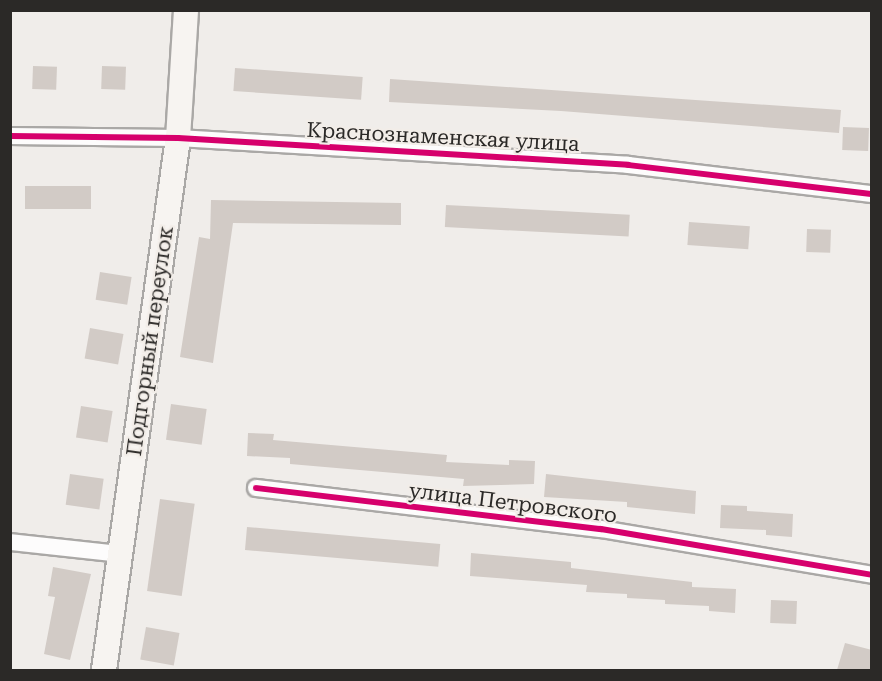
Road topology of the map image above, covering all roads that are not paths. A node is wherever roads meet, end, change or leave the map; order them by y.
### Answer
1 (186, 10) edge
2 (10, 136) edge
3 (178, 138) junction
4 (872, 194) edge
5 (256, 488) dead end
6 (10, 542) edge
7 (120, 554) junction
8 (872, 575) edge
9 (105, 670) edge

1 - 3 main road, Подгорный переулок
2 - 3 street, Краснознаменская улица
3 - 4 street, Краснознаменская улица
3 - 7 main road, Подгорный переулок
5 - 8 street, улица Петровского
6 - 7 street
7 - 9 main road, Подгорный переулок

